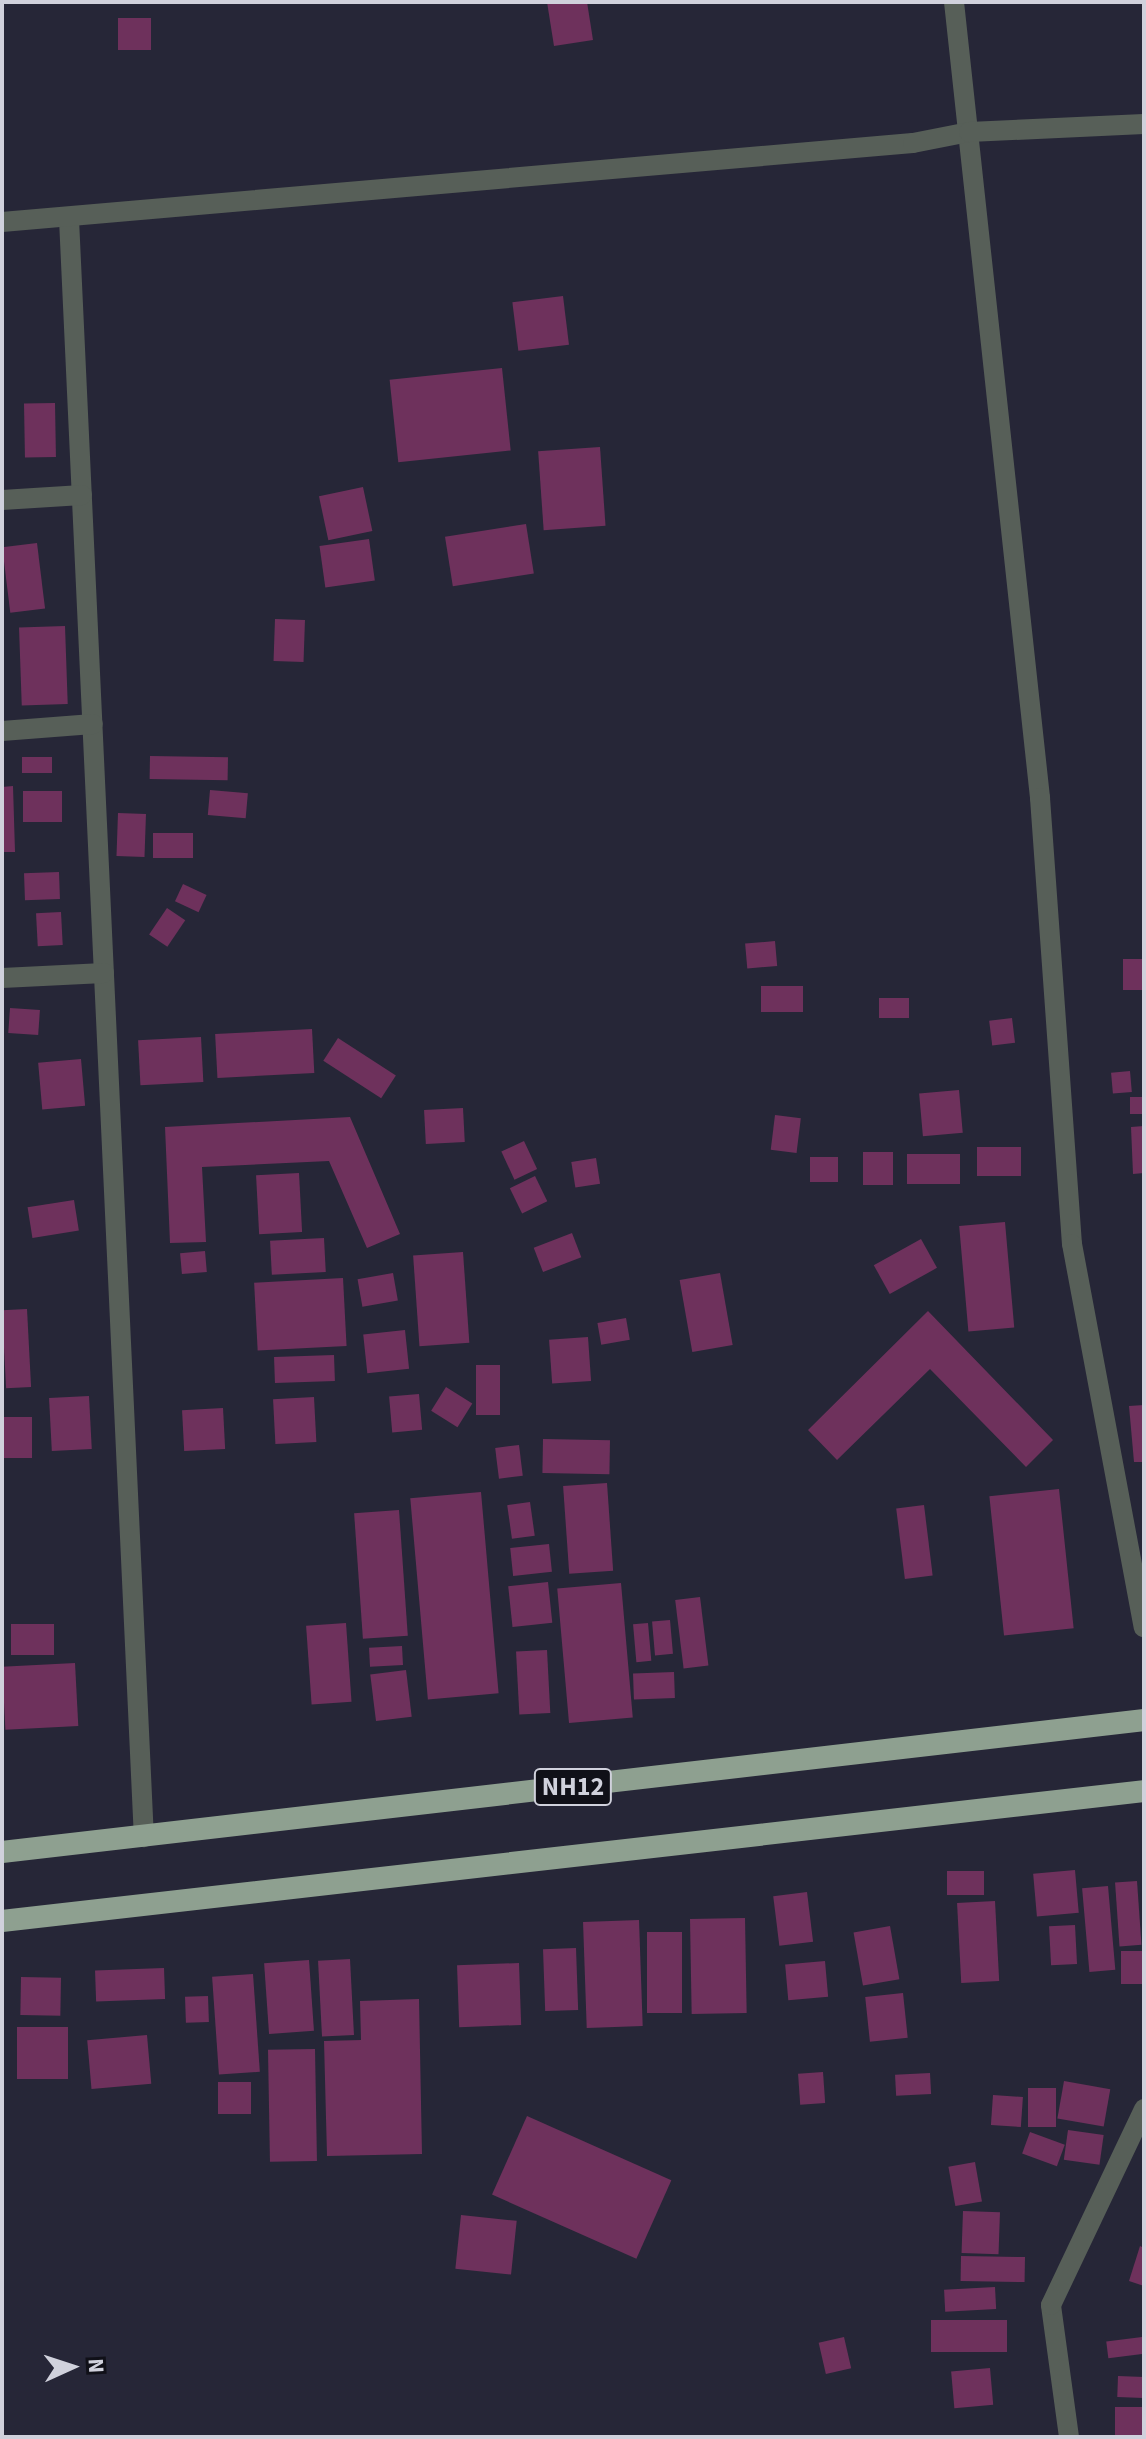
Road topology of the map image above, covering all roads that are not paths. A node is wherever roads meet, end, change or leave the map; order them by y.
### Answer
1 (954, 2) edge
2 (1144, 124) edge
3 (969, 132) junction
4 (69, 219) junction
5 (2, 222) edge
6 (82, 495) junction
7 (2, 500) edge
8 (93, 724) junction
9 (2, 731) edge
10 (104, 973) junction
11 (2, 978) edge
12 (1144, 1627) edge
13 (1144, 1720) edge
14 (1144, 1791) edge
15 (144, 1837) junction
16 (2, 1852) edge
17 (2, 1921) edge
18 (1144, 2109) edge
19 (1069, 2437) edge

1 - 3 street
2 - 3 street
3 - 4 street
3 - 12 street
4 - 5 street
4 - 6 street
6 - 7 street
6 - 8 street
8 - 9 street
8 - 10 street
10 - 11 street
10 - 15 street
13 - 15 highway, NH12
14 - 17 highway
15 - 16 highway, NH12
18 - 19 street

